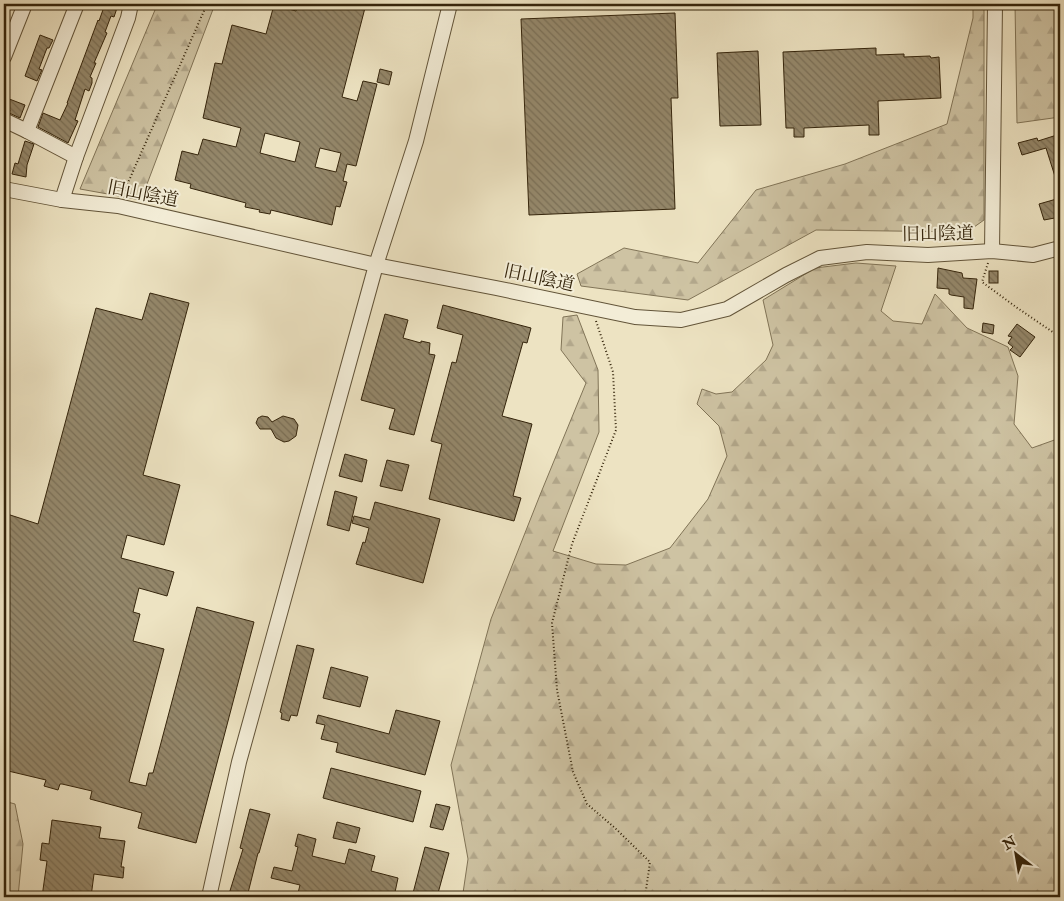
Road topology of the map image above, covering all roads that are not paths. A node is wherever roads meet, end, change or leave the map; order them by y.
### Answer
1 (26, 4) edge
2 (77, 4) edge
3 (131, 4) edge
4 (450, 4) edge
5 (994, 4) edge
6 (4, 58) edge
7 (4, 120) edge
8 (27, 131) junction
9 (76, 157) junction
10 (4, 189) edge
11 (62, 200) junction
12 (1060, 248) edge
13 (992, 252) junction
14 (376, 266) junction
15 (209, 897) edge

1 - 6 street
2 - 8 street
3 - 9 street
4 - 14 street
5 - 13 street
7 - 8 street
8 - 9 street
9 - 11 street
10 - 11 street, 旧山陰道
11 - 14 street, 旧山陰道
12 - 13 street, 旧山陰道
13 - 14 street, 旧山陰道
14 - 15 street

